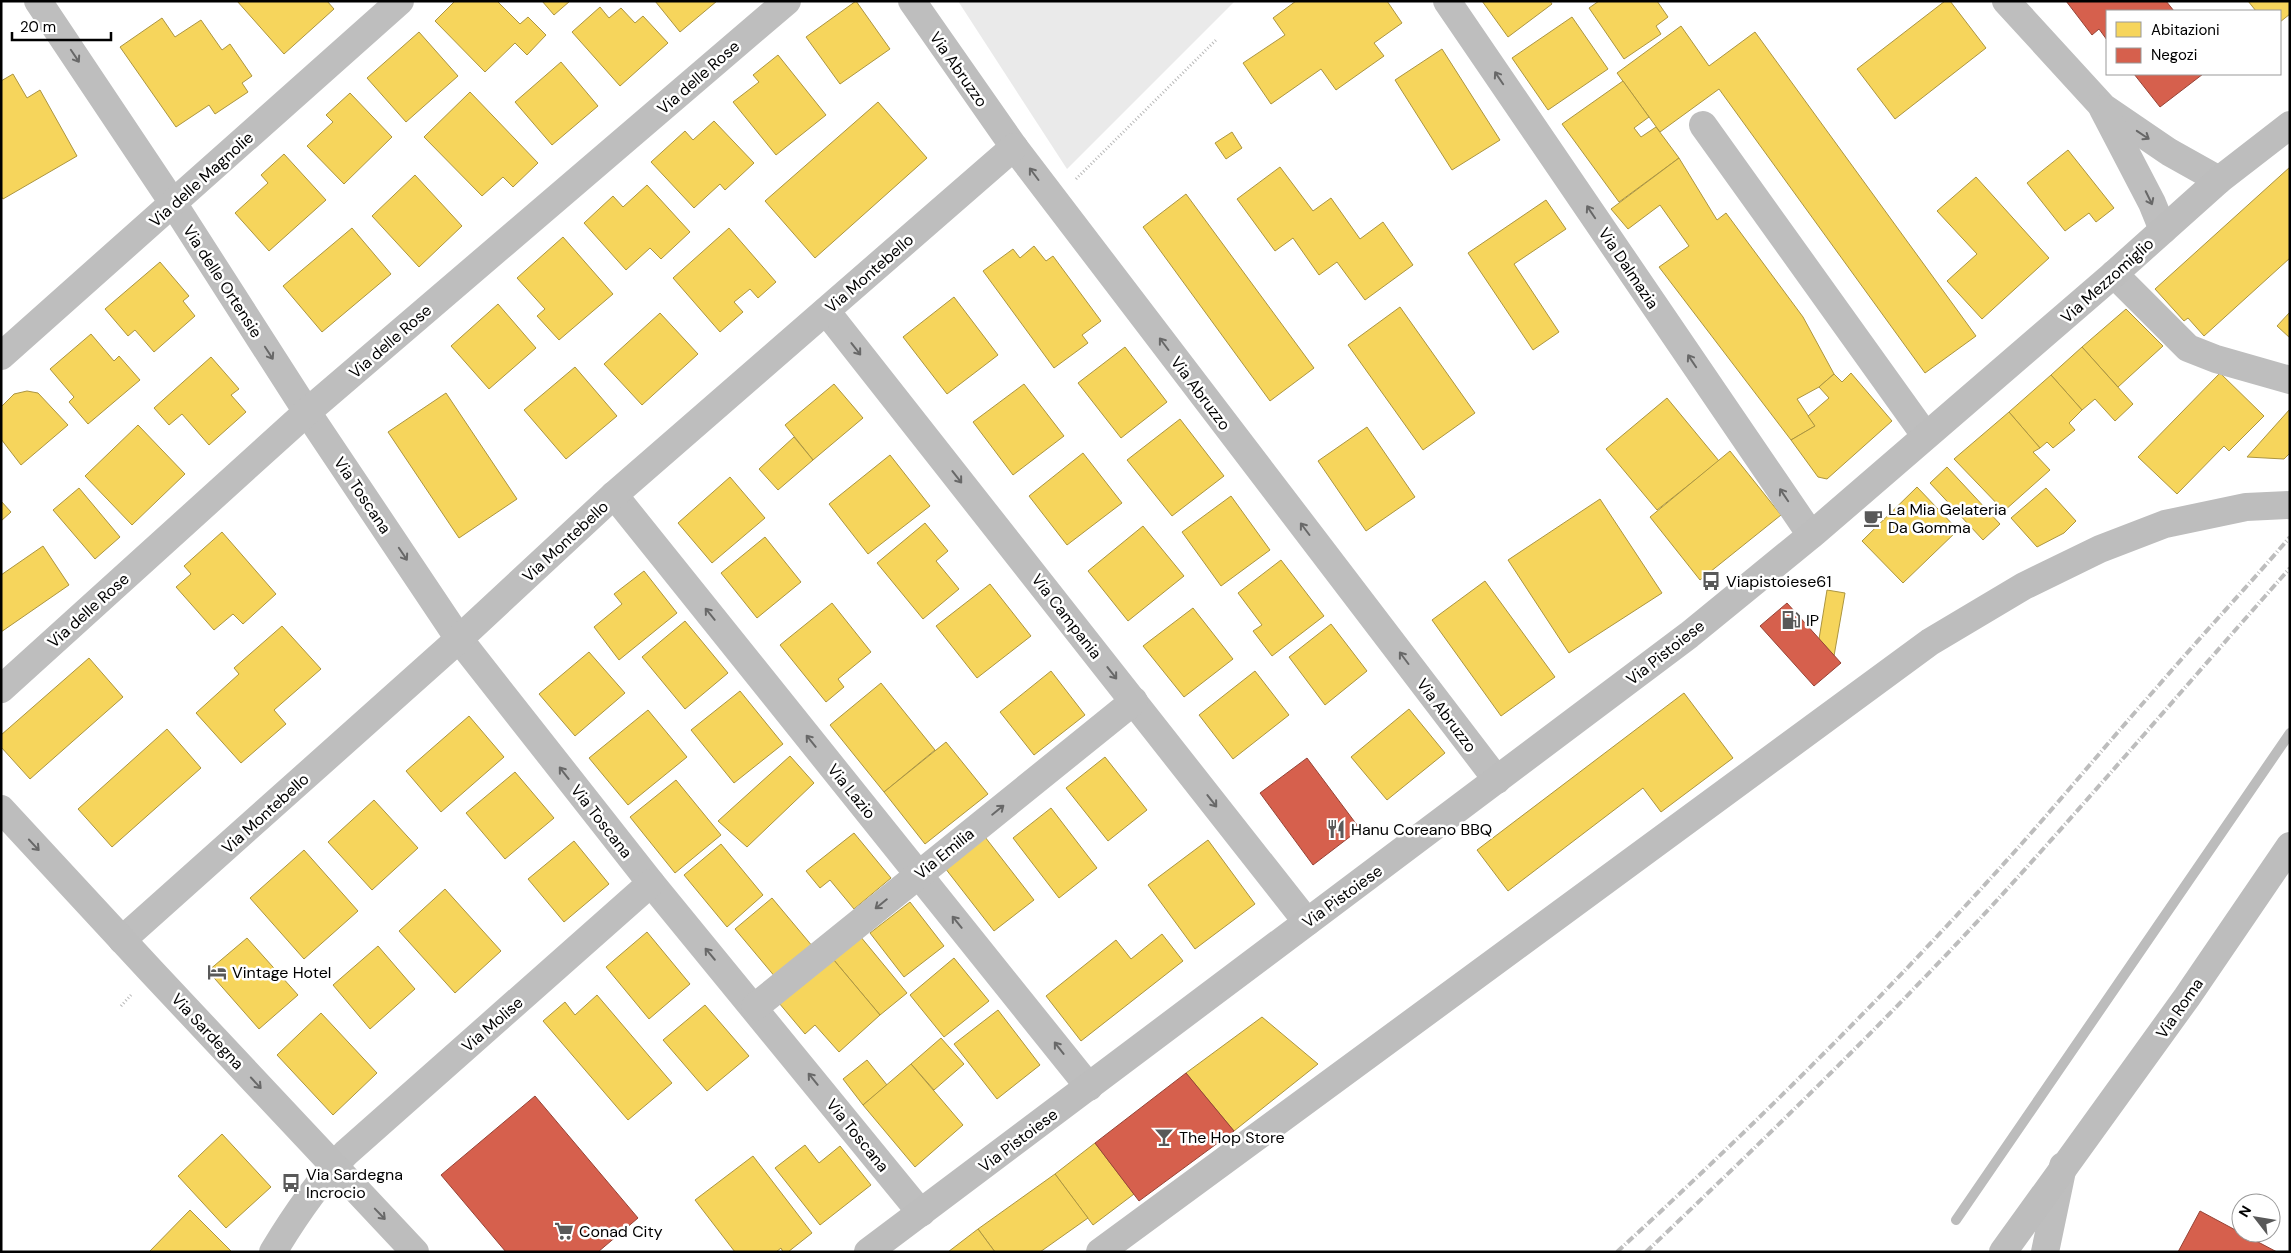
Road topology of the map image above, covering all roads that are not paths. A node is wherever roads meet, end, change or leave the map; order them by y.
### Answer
1 (38, 1) edge
2 (400, 1) edge
3 (787, 1) edge
4 (912, 1) edge
5 (1447, 1) edge
6 (2006, 1) edge
7 (2103, 107) junction
8 (1703, 125) dead end
9 (2290, 125) edge
10 (1014, 148) junction
11 (2219, 180) junction
12 (173, 204) junction
13 (2163, 230) junction
14 (2114, 274) junction
15 (826, 311) junction
16 (1, 356) edge
17 (2290, 380) edge
18 (307, 412) junction
19 (1925, 435) junction
20 (614, 495) junction
21 (2290, 505) edge
22 (1811, 535) junction
23 (459, 639) junction
24 (1, 689) edge
25 (1134, 701) junction
26 (1497, 780) junction
27 (1, 809) edge
28 (2290, 846) edge
29 (918, 874) junction
30 (651, 883) junction
31 (1307, 922) junction
32 (122, 940) junction
33 (755, 1007) junction
34 (1089, 1087) junction
35 (333, 1166) junction
36 (2063, 1166) junction
37 (921, 1212) junction
38 (273, 1252) edge
39 (415, 1252) edge
40 (868, 1252) edge
41 (1100, 1252) edge
42 (2003, 1252) edge
43 (2045, 1252) edge

1 -> 12 street, Via delle Ortensie
2 - 12 street, Via delle Magnolie
3 - 18 street, Via delle Rose
4 - 10 street, Via Abruzzo
22 -> 5 street, Via Dalmazia
6 - 7 street
7 -> 11 street
7 -> 13 street
8 - 19 street
9 - 11 main road, Via Mezzomiglio
10 - 15 street, Via Montebello
26 -> 10 street, Via Abruzzo
11 - 13 main road, Via Mezzomiglio
12 - 16 street, Via delle Magnolie
12 -> 18 street, Via delle Ortensie
13 - 14 main road, Via Mezzomiglio
14 - 17 street
14 - 19 main road, Via Mezzomiglio
15 - 20 street, Via Montebello
15 -> 25 street, Via Campania
18 -> 23 street, Via Toscana
18 - 24 street, Via delle Rose
19 - 22 main road, Via Mezzomiglio
20 - 23 street, Via Montebello
29 -> 20 street, Via Lazio
21 - 41 main road
22 - 26 main road, Via Pistoiese
30 -> 23 street, Via Toscana
23 - 32 street, Via Montebello
29 -> 25 street, Via Emilia
25 -> 31 street, Via Campania
26 - 31 main road, Via Pistoiese
27 -> 32 main road, Via Sardegna
28 - 36 main road, Via Roma
29 -> 33 street, Via Emilia
34 -> 29 street, Via Lazio
33 -> 30 street, Via Toscana
30 - 35 street, Via Molise
31 - 34 main road, Via Pistoiese
32 -> 35 main road, Via Sardegna
37 -> 33 street, Via Toscana
34 - 37 main road, Via Pistoiese
35 - 38 street, Via Molise
35 -> 39 main road, Via Sardegna
36 - 42 main road, Via Roma
36 - 43 street, Via Roma
37 - 40 main road, Via Pistoiese

